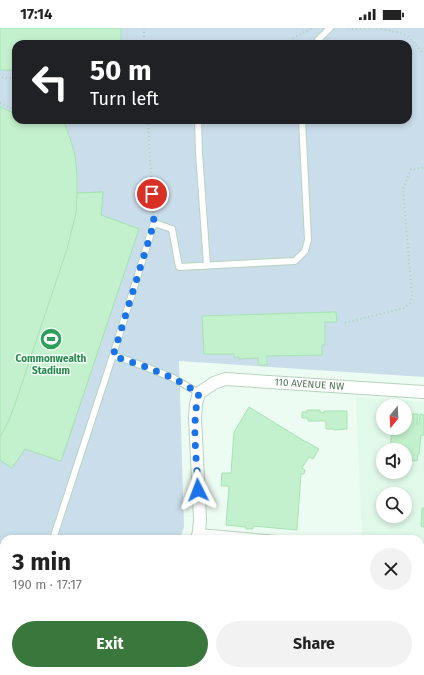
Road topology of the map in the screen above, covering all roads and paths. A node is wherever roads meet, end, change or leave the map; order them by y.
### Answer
1 (144, 28) edge
2 (312, 28) edge
3 (330, 28) edge
4 (348, 28) edge
5 (370, 28) edge
6 (377, 28) edge
7 (144, 40) edge
8 (292, 40) edge
9 (318, 40) edge
10 (412, 40) edge
11 (412, 40) edge
12 (424, 54) edge
13 (2, 77) dead end
14 (12, 78) edge
15 (0, 103) edge
16 (12, 108) edge
17 (148, 124) edge
18 (198, 124) edge
19 (302, 124) edge
20 (424, 168) edge
21 (154, 223) junction
22 (206, 265) junction
23 (345, 323) dead end
24 (113, 356) junction
25 (424, 392) edge
26 (199, 393) junction
27 (54, 535) edge
28 (198, 535) edge

1 - 7 path
2 - 8 path
3 - 9 lane
4 - 5 path
6 - 10 path
11 - 12 path
13 - 14 path
15 - 16 path
17 - 21 path
18 - 22 lane
19 - 22 lane
20 - 23 path
21 - 22 lane
21 - 24 lane
24 - 26 lane
24 - 27 lane
25 - 26 street, 110 AVENUE NW
26 - 28 street

